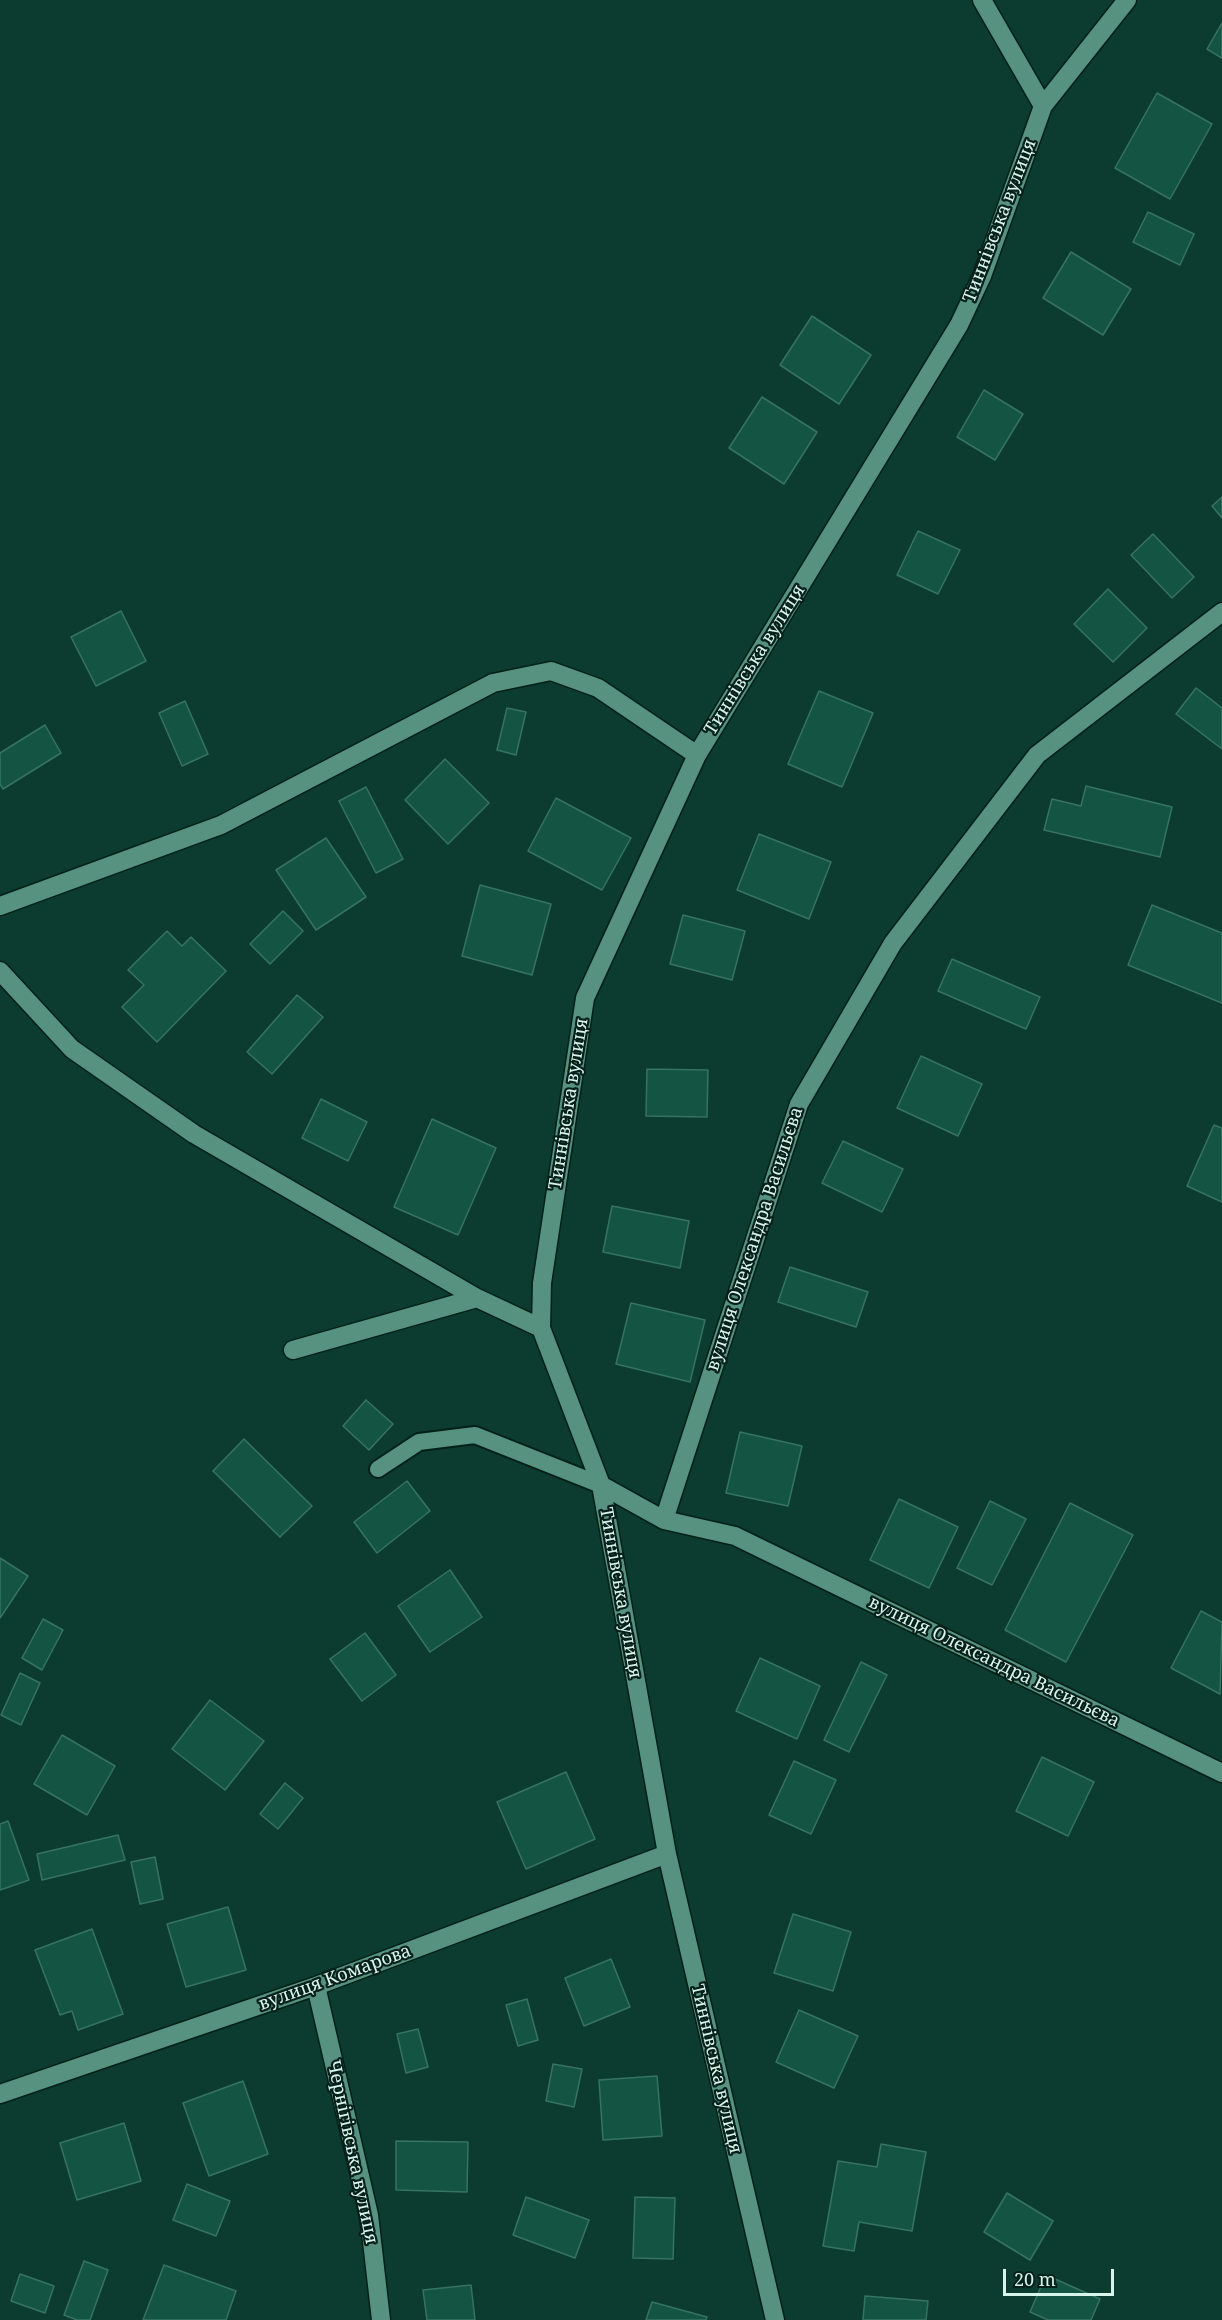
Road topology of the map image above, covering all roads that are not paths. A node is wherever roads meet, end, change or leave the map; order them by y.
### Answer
1 (982, 0) edge
2 (1126, 0) edge
3 (1043, 106) junction
4 (1222, 612) edge
5 (697, 755) junction
6 (0, 906) edge
7 (0, 971) edge
8 (477, 1298) junction
9 (541, 1328) junction
10 (293, 1350) dead end
11 (378, 1468) dead end
12 (601, 1485) junction
13 (664, 1520) junction
14 (1222, 1773) edge
15 (667, 1854) junction
16 (316, 1986) junction
17 (0, 2094) edge
18 (381, 2320) edge
19 (775, 2320) edge

1 - 3 street
2 - 3 street, Тиннівська вулиця
3 - 5 street, Тиннівська вулиця
4 - 13 street, вулиця Олександра Васильєва
5 - 6 street
5 - 9 street, Тиннівська вулиця
7 - 8 street
8 - 9 street
8 - 10 street
9 - 12 street, Тиннівська вулиця
11 - 12 lane
12 - 13 street, вулиця Олександра Васильєва
12 - 15 street, Тиннівська вулиця
13 - 14 street, вулиця Олександра Васильєва
15 - 16 street, вулиця Комарова
15 - 19 street, Тиннівська вулиця
16 - 17 street, вулиця Комарова
16 - 18 street, Чернігівська вулиця

